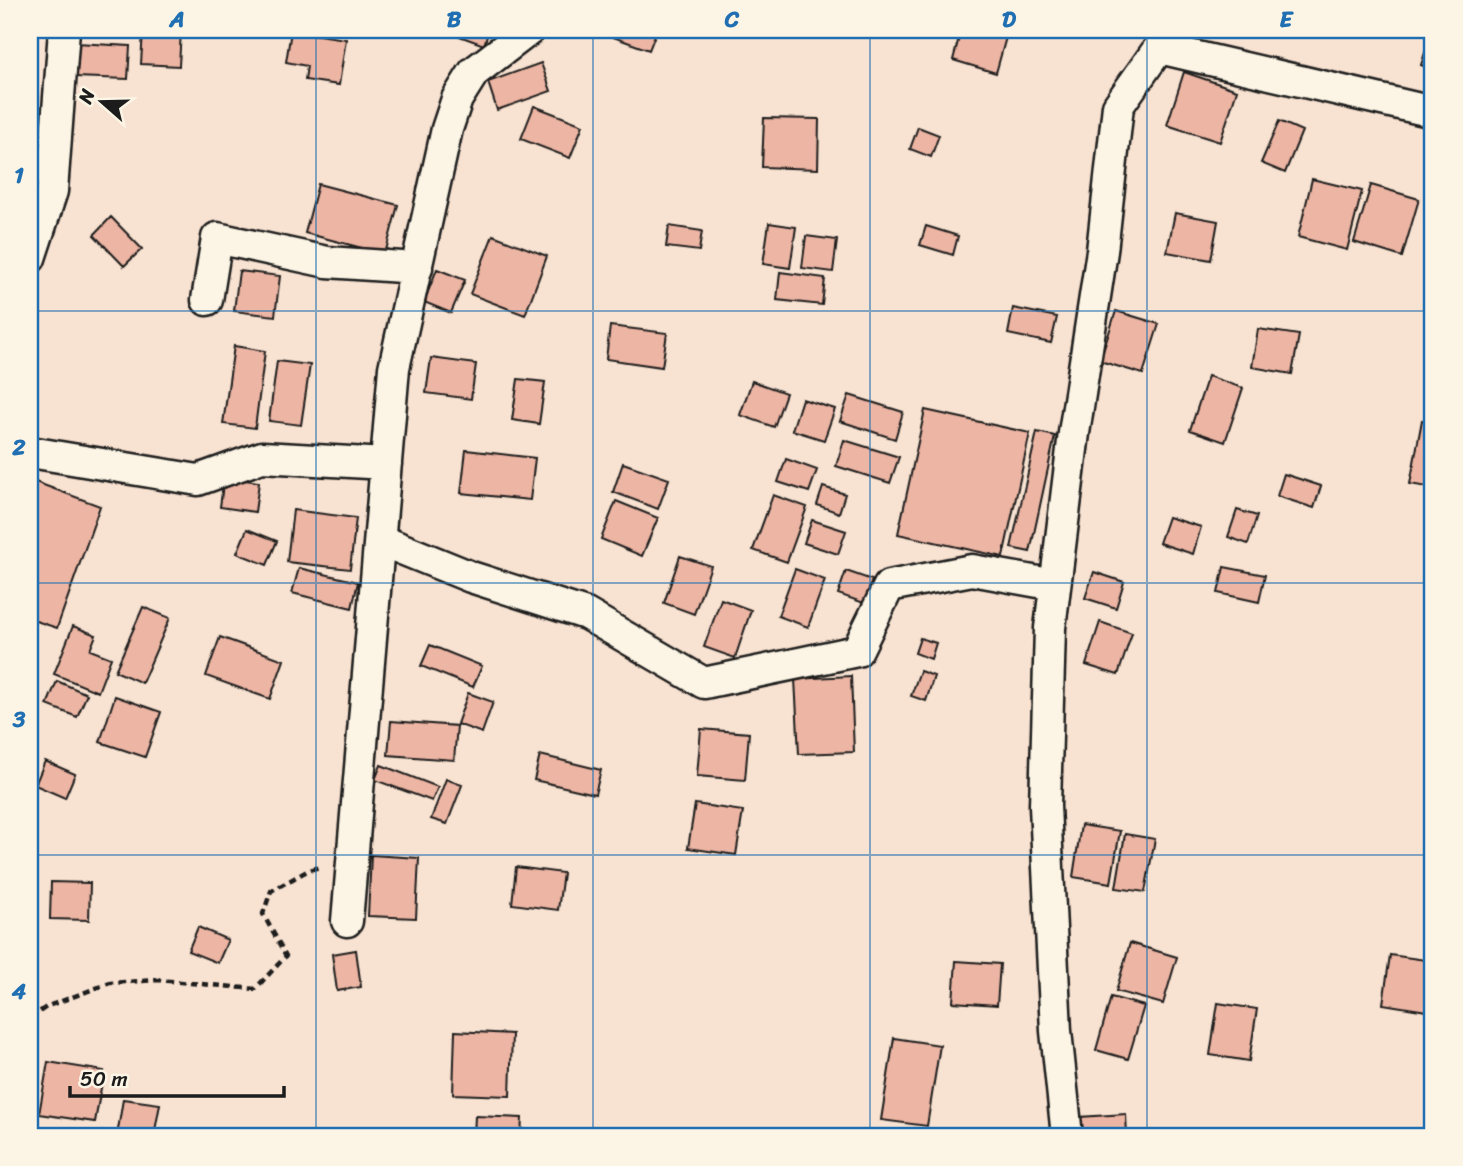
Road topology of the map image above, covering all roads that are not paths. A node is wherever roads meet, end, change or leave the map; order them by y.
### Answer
1 (64, 30) edge
2 (529, 30) edge
3 (1433, 112) edge
4 (43, 141) edge
5 (30, 258) edge
6 (416, 268) junction
7 (207, 300) dead end
8 (30, 452) edge
9 (386, 464) junction
10 (380, 540) junction
11 (1055, 585) junction
12 (347, 921) dead end
13 (1067, 1136) edge

1 - 4 street
2 - 6 street
3 - 11 street
4 - 5 street
6 - 7 street
6 - 9 street
8 - 9 street
9 - 10 street
10 - 11 street
10 - 12 street
11 - 13 street

